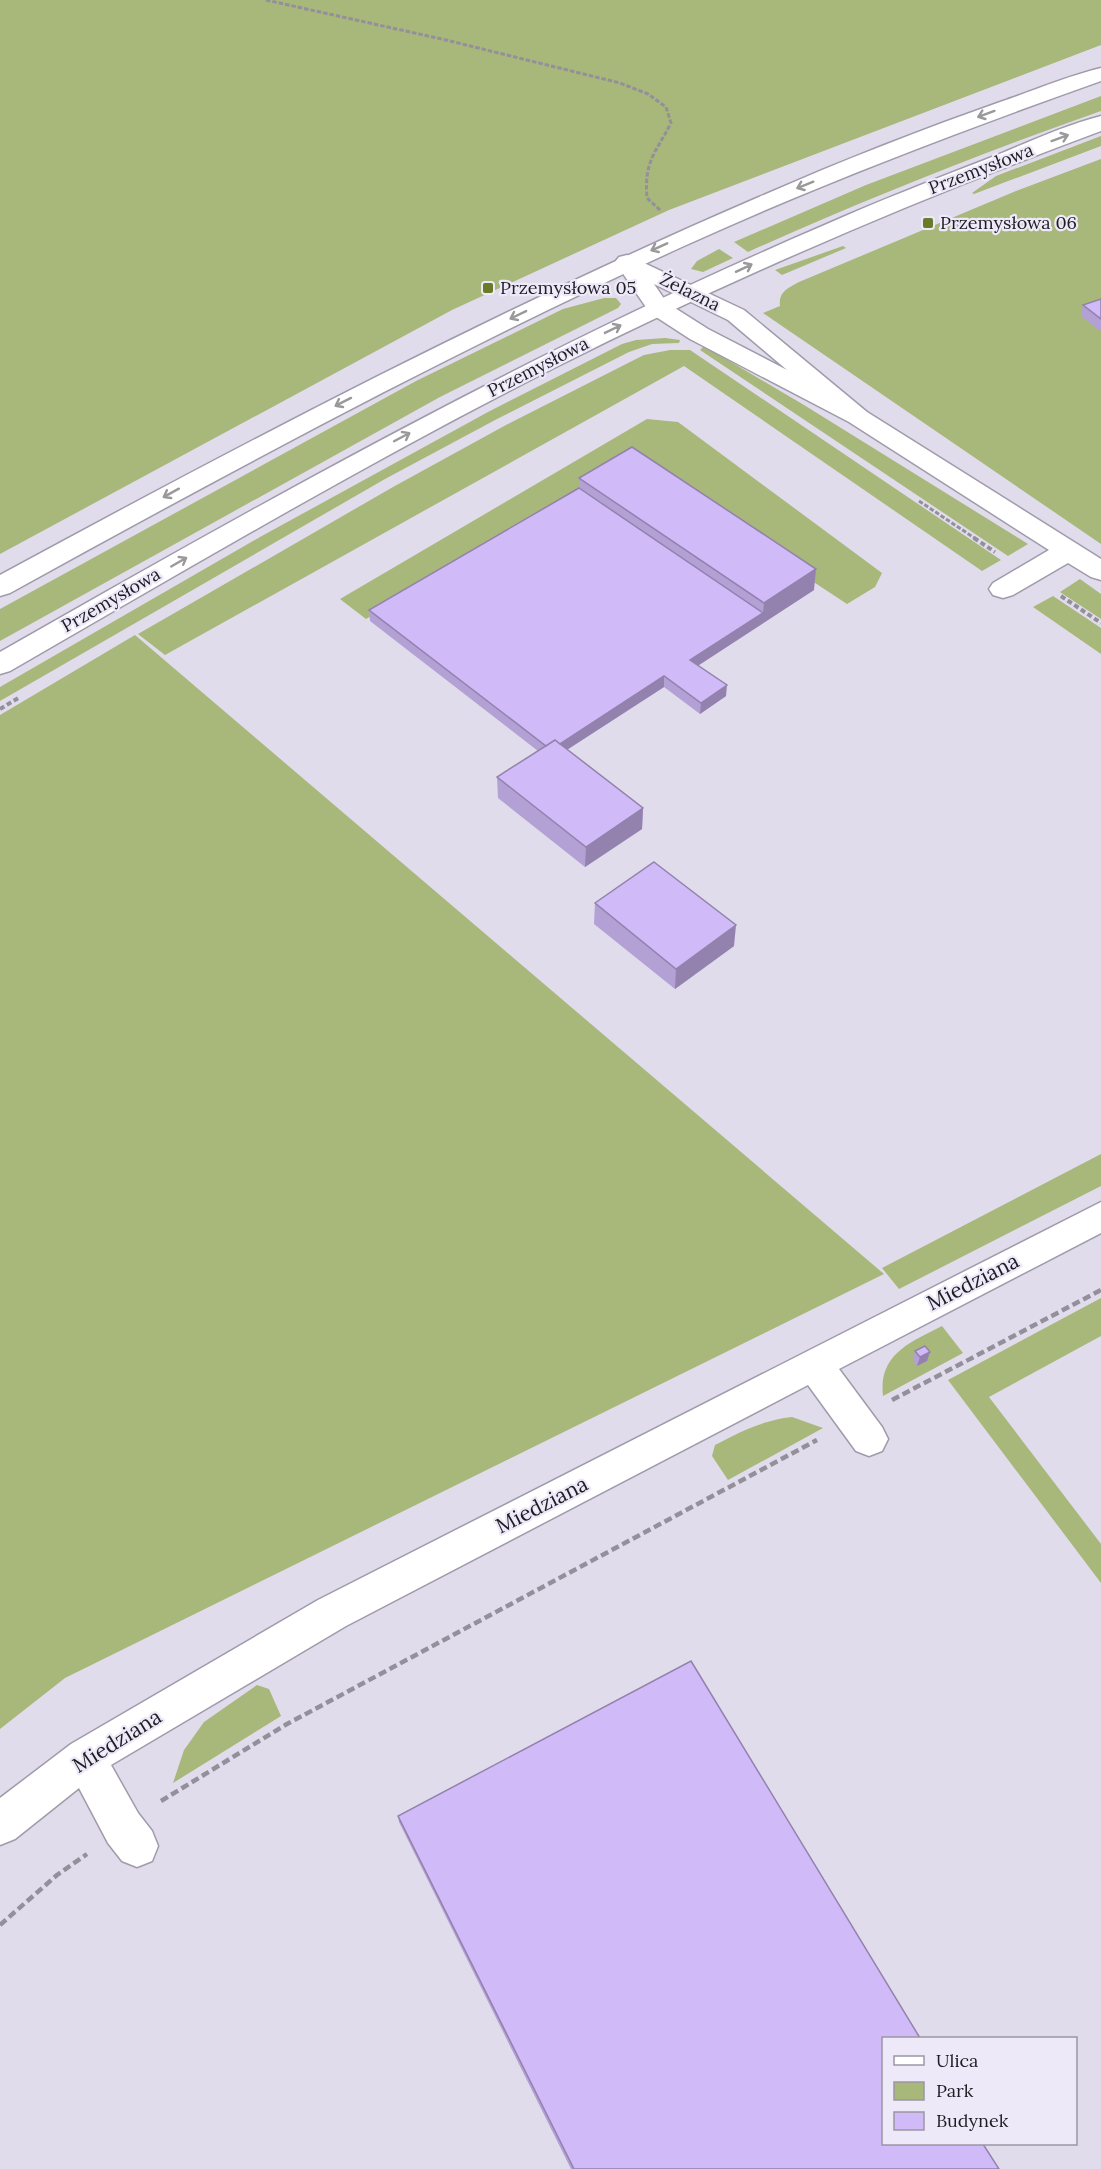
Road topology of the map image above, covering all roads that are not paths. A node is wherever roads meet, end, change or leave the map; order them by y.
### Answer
1 (1101, 74) edge
2 (1101, 123) edge
3 (627, 262) junction
4 (691, 293) junction
5 (658, 308) junction
6 (858, 417) junction
7 (1071, 550) junction
8 (1101, 571) edge
9 (0, 587) edge
10 (1003, 589) dead end
11 (0, 663) edge
12 (1101, 1216) edge
13 (814, 1365) junction
14 (861, 1430) road end
15 (85, 1758) junction
16 (0, 1824) edge
17 (130, 1837) road end

1 -> 3 main road
4 -> 2 main road, Przemysłowa
3 - 4 main road, Żelazna
3 - 5 main road, Żelazna
3 -> 9 main road
4 - 5 main road, Przemysłowa
4 - 6 main road, Żelazna
5 - 6 main road, Żelazna
11 -> 5 main road, Przemysłowa
6 - 7 main road, Żelazna
7 - 8 main road, Żelazna
7 - 10 main road
12 - 13 main road, Miedziana
13 - 14 main road
13 - 15 main road, Miedziana
15 - 16 main road, Miedziana
15 - 17 main road

